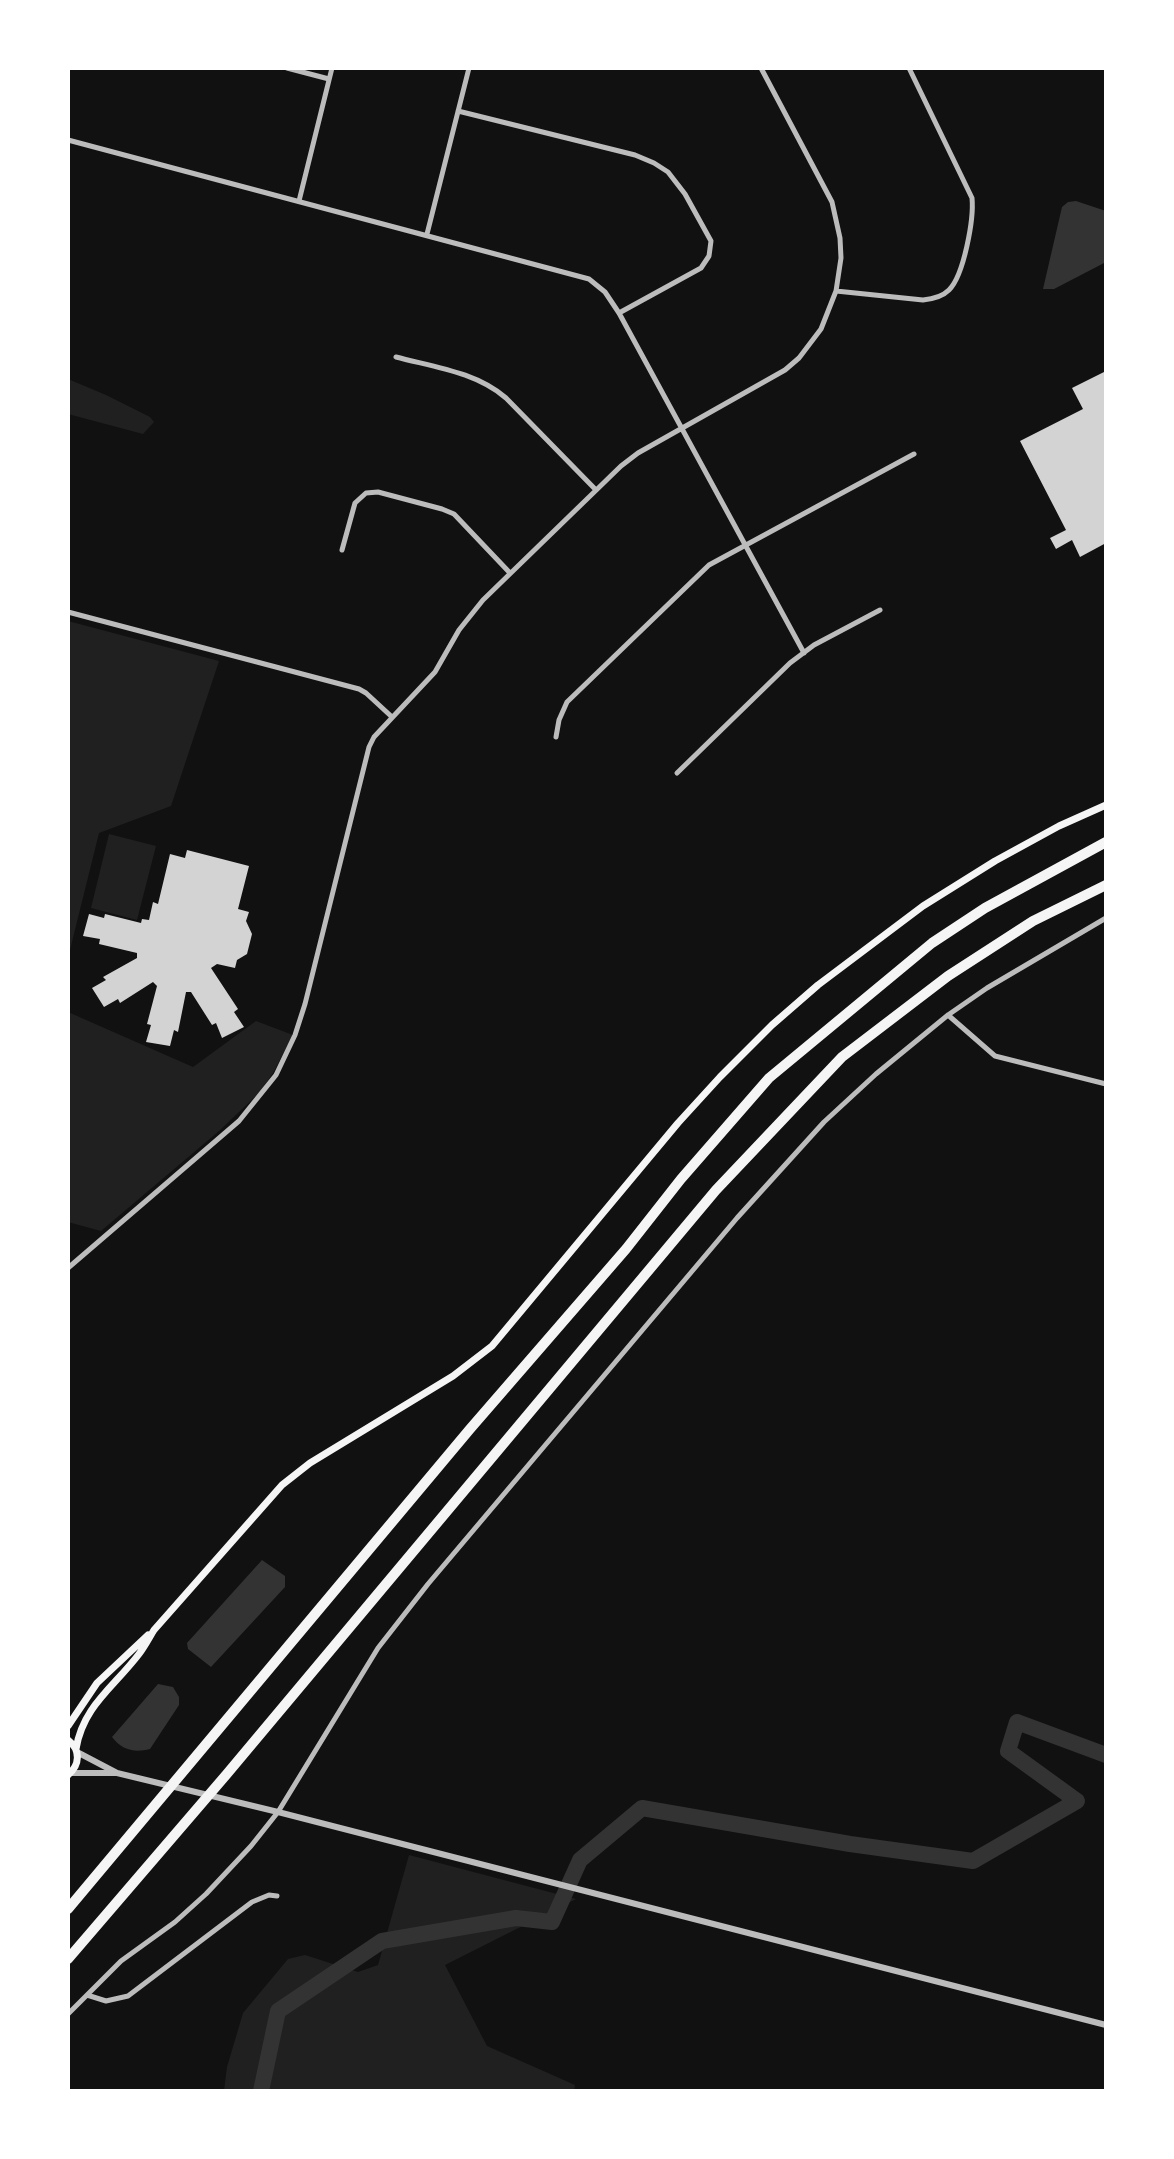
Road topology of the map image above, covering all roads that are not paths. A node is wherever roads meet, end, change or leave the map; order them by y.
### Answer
1 (287, 68) edge
2 (332, 68) edge
3 (468, 68) edge
4 (761, 68) edge
5 (909, 68) edge
6 (329, 79) junction
7 (458, 111) junction
8 (68, 140) edge
9 (299, 201) junction
10 (427, 234) junction
11 (836, 291) junction
12 (619, 313) junction
13 (396, 357) dead end
14 (682, 429) junction
15 (914, 454) dead end
16 (596, 490) junction
17 (745, 545) junction
18 (342, 550) dead end
19 (510, 573) junction
20 (880, 610) dead end
21 (68, 612) edge
22 (804, 653) junction
23 (392, 718) junction
24 (556, 737) dead end
25 (677, 773) dead end
26 (1106, 805) edge
27 (1106, 842) edge
28 (1106, 884) edge
29 (1106, 918) edge
30 (948, 1015) junction
31 (1106, 1084) edge
32 (68, 1268) edge
33 (154, 1630) junction
34 (68, 1726) edge
35 (68, 1740) edge
36 (77, 1751) junction
37 (117, 1773) junction
38 (69, 1774) edge
39 (278, 1812) junction
40 (277, 1895) dead end
41 (68, 1909) edge
42 (68, 1959) edge
43 (87, 1995) junction
44 (68, 2014) edge
45 (1106, 2025) edge

1 - 6 street
2 - 6 street
3 - 7 street
4 - 11 street
5 - 11 street
6 - 9 street
7 - 10 street
7 - 12 street
8 - 9 street
9 - 10 street
10 - 12 street
11 - 14 street
12 - 14 street
13 - 16 street
14 - 16 street
14 - 17 street
15 - 17 street
16 - 19 street
17 - 22 street
17 - 24 street
18 - 19 street
19 - 23 street
20 - 22 street
21 - 23 street
22 - 25 street
23 - 32 street
26 - 33 main road
27 - 41 highway
28 - 42 highway
29 - 30 street
30 - 31 street
30 - 39 street
33 - 34 main road
33 - 36 main road
35 - 36 main road
36 - 37 street
36 - 38 main road
37 - 38 street
37 - 39 street
39 - 43 street
39 - 45 street
40 - 43 street
43 - 44 street

